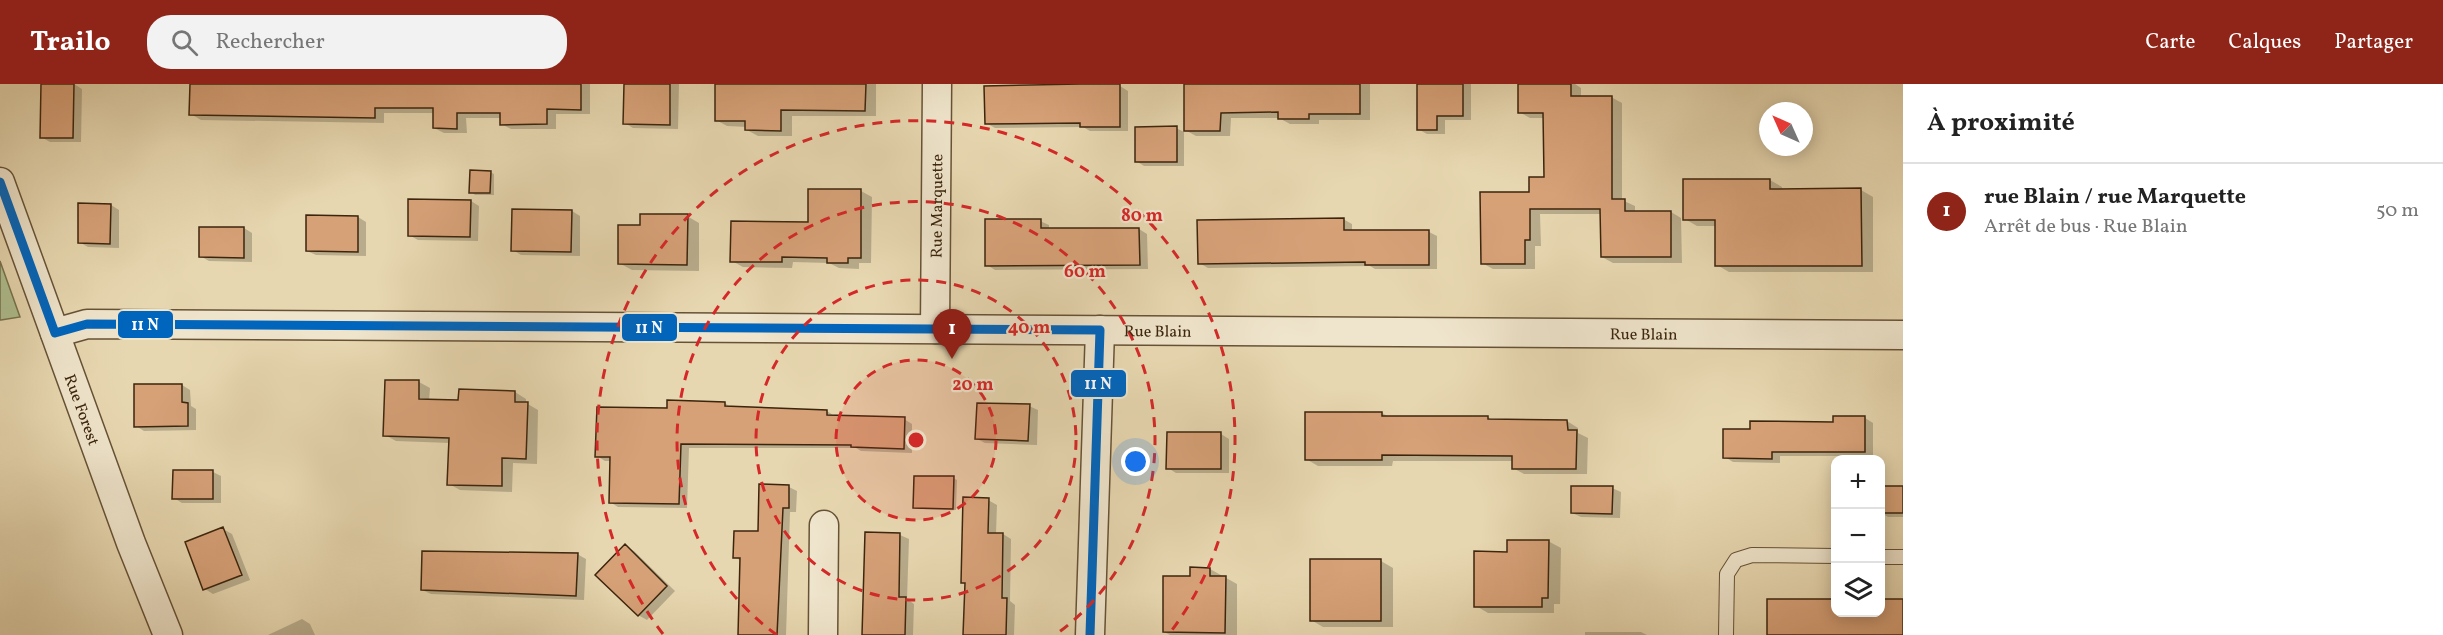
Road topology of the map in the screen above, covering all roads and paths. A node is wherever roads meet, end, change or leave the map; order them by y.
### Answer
1 (937, 84) edge
2 (0, 182) edge
3 (935, 329) junction
4 (1100, 330) junction
5 (55, 333) junction
6 (1903, 335) edge
7 (824, 525) dead end
8 (1831, 556) edge
9 (1885, 557) edge
10 (1903, 557) edge
11 (168, 635) edge
12 (823, 635) edge
13 (1090, 635) edge
14 (1726, 635) edge

1 - 3 street, Rue Marquette
2 - 5 street, Rue Forest
3 - 4 street, Rue Blain
3 - 5 street, Rue Blain
4 - 6 street, Rue Blain
4 - 13 street
5 - 11 street, Rue Forest
7 - 12 street
8 - 14 lane
9 - 10 lane

